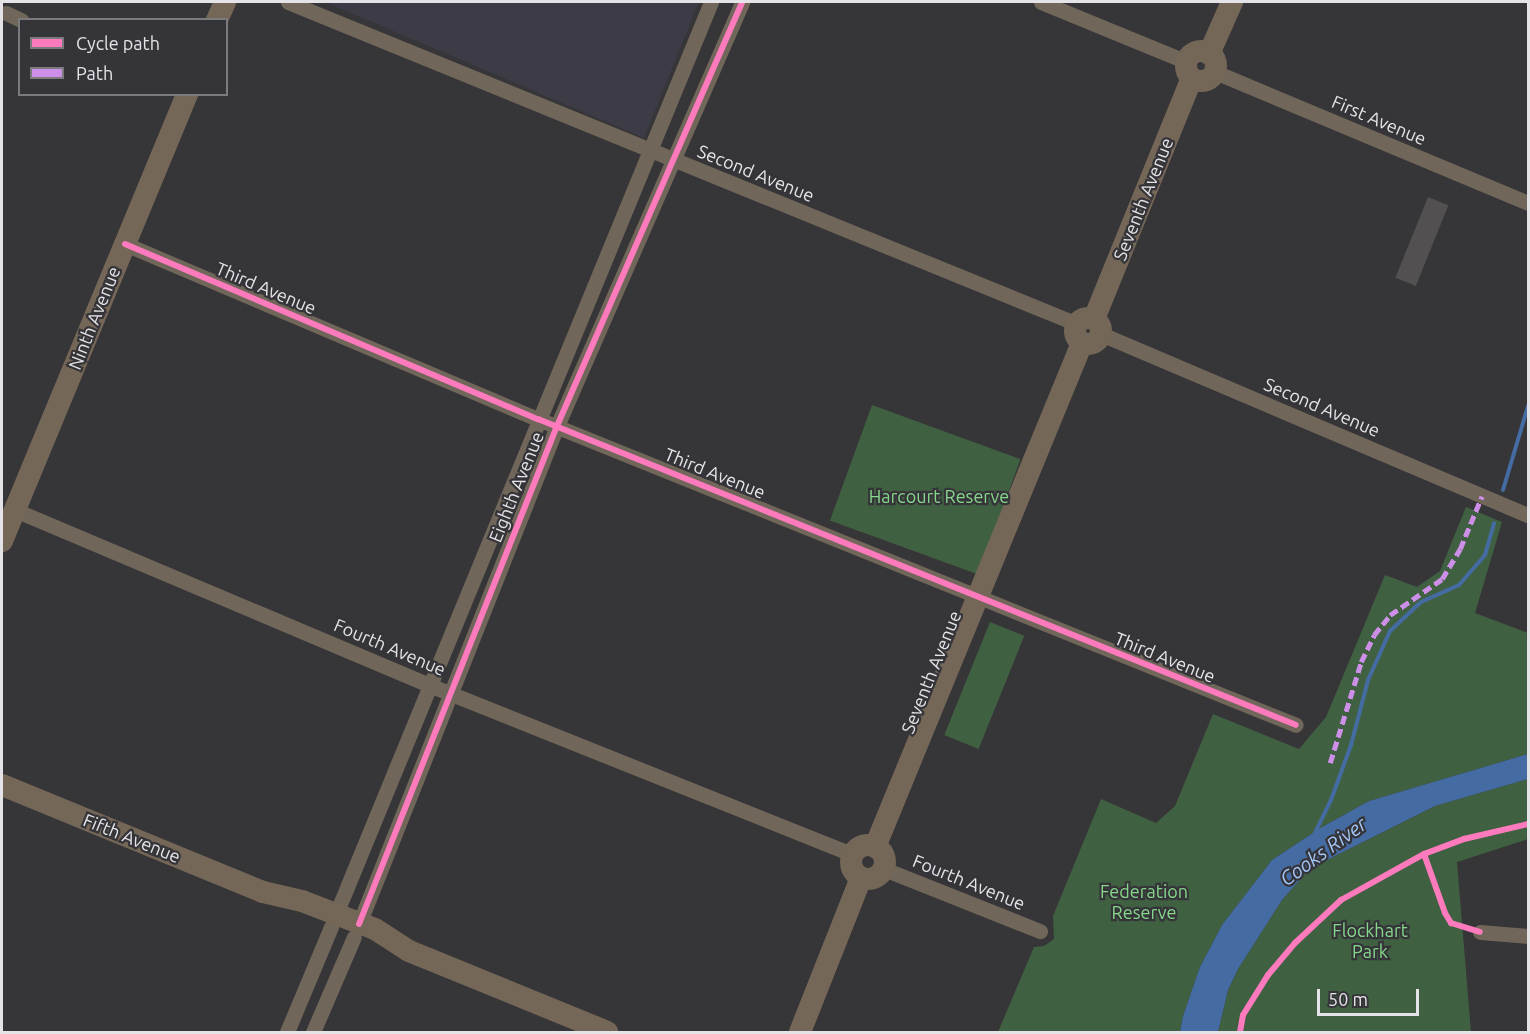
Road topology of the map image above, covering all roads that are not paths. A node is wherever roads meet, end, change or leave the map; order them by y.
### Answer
1 (225, 2) edge
2 (288, 2) edge
3 (711, 2) edge
4 (742, 2) edge
5 (1041, 2) edge
6 (1232, 2) edge
7 (6, 13) dead end
8 (218, 18) edge
9 (18, 19) edge
10 (1212, 63) junction
11 (1190, 70) junction
12 (186, 96) edge
13 (648, 149) junction
14 (674, 160) junction
15 (1528, 203) edge
16 (125, 244) junction
17 (1089, 330) junction
18 (538, 419) junction
19 (557, 426) junction
20 (15, 510) junction
21 (1528, 514) edge
22 (2, 541) edge
23 (978, 597) junction
24 (429, 685) junction
25 (451, 693) junction
26 (1296, 725) dead end
27 (2, 785) edge
28 (875, 847) junction
29 (853, 855) junction
30 (884, 869) junction
31 (861, 878) junction
32 (333, 921) junction
33 (357, 930) junction
34 (1040, 931) dead end
35 (1480, 932) dead end
36 (1528, 936) edge
37 (287, 1032) edge
38 (313, 1032) edge
39 (608, 1032) edge
40 (800, 1032) edge

1 - 8 street
2 - 13 street, Second Avenue
3 - 13 street, Eighth Avenue
4 - 14 street, Eighth Avenue
5 - 11 street
6 - 10 street
7 - 9 street
10 - 11 street
10 - 15 street, First Avenue
11 - 17 street, Seventh Avenue
12 - 16 street, Ninth Avenue
13 - 14 street, Second Avenue
13 - 18 street, Eighth Avenue
14 - 17 street, Second Avenue
14 - 19 street, Eighth Avenue
16 - 18 street, Third Avenue
16 - 20 street, Ninth Avenue
17 - 21 street, Second Avenue
17 - 23 street, Seventh Avenue
18 - 19 street, Third Avenue
18 - 24 street, Eighth Avenue
19 - 23 street, Third Avenue
19 - 25 street, Eighth Avenue
20 - 22 street, Ninth Avenue
20 - 24 street, Fourth Avenue
23 - 26 street, Third Avenue
23 - 28 street, Seventh Avenue
24 - 25 street, Fourth Avenue
24 - 32 street, Eighth Avenue
25 - 29 street, Fourth Avenue
25 - 33 street, Eighth Avenue
27 - 32 street, Fifth Avenue
28 - 29 street
28 - 30 street
29 - 31 street
30 - 31 street
30 - 34 street, Fourth Avenue
31 - 40 street
32 - 33 street, Fifth Avenue
32 - 37 street, Eighth Avenue
33 - 38 street, Eighth Avenue
33 - 39 street, Fifth Avenue
35 - 36 street

